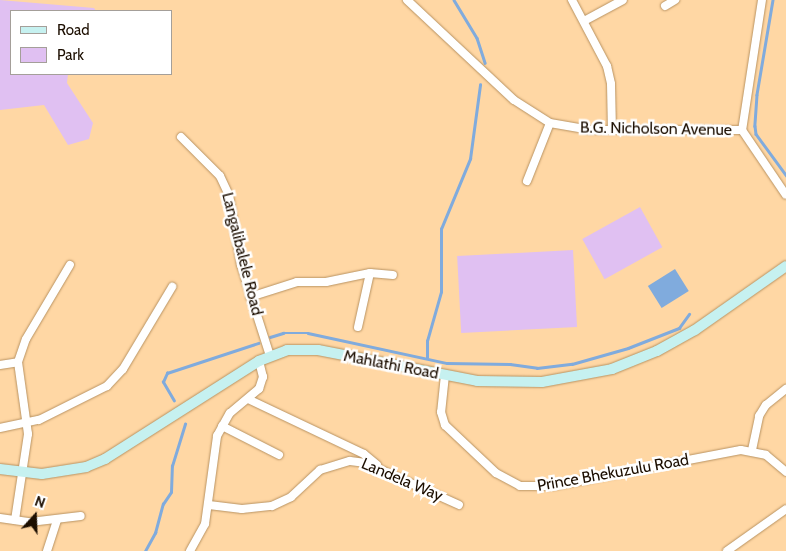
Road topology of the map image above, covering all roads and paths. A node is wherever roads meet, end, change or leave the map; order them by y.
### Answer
1 (407, 0) edge
2 (572, 0) edge
3 (624, 0) edge
4 (675, 0) edge
5 (762, 0) edge
6 (665, 6) dead end
7 (584, 21) junction
8 (550, 123) junction
9 (612, 130) junction
10 (742, 130) junction
11 (182, 137) dead end
12 (527, 181) dead end
13 (786, 196) edge
14 (70, 266) dead end
15 (786, 266) edge
16 (370, 273) junction
17 (393, 275) dead end
18 (172, 287) dead end
19 (250, 297) junction
20 (358, 327) dead end
21 (270, 356) junction
22 (259, 361) junction
23 (18, 362) junction
24 (0, 365) edge
25 (445, 375) junction
26 (786, 389) edge
27 (248, 399) junction
28 (28, 423) junction
29 (222, 426) junction
30 (0, 428) edge
31 (752, 450) junction
32 (279, 455) dead end
33 (0, 469) edge
34 (380, 469) junction
35 (22, 472) junction
36 (786, 472) edge
37 (209, 505) junction
38 (459, 505) dead end
39 (786, 509) edge
40 (81, 516) dead end
41 (0, 518) edge
42 (15, 520) junction
43 (58, 520) junction
44 (47, 551) edge
45 (190, 551) edge
46 (728, 551) edge

1 - 8 street, B.G. Nicholson Avenue
2 - 7 street
3 - 7 street
4 - 6 street
5 - 10 street
7 - 9 street
8 - 9 street, B.G. Nicholson Avenue
8 - 12 street
9 - 10 street, B.G. Nicholson Avenue
10 - 13 street
11 - 19 street, Langalibalele Road
14 - 23 street
15 - 25 street, Mahlathi Road
16 - 17 street
16 - 19 street
16 - 20 street
18 - 28 street
19 - 21 street, Langalibalele Road
21 - 22 street, Mahlathi Road
21 - 25 street, Mahlathi Road
22 - 27 street
22 - 35 street, Mahlathi Road
23 - 24 street
23 - 28 street
25 - 31 street, Prince Bhekuzulu Road
26 - 31 street
27 - 29 street
27 - 34 street
28 - 30 street
28 - 35 street
29 - 32 street
29 - 37 street
31 - 36 street
33 - 35 street, Mahlathi Road
34 - 37 street, Landela Way
34 - 38 street, Landela Way
35 - 42 street
37 - 45 street
39 - 46 street
40 - 43 street
41 - 42 street
42 - 43 street
43 - 44 street

